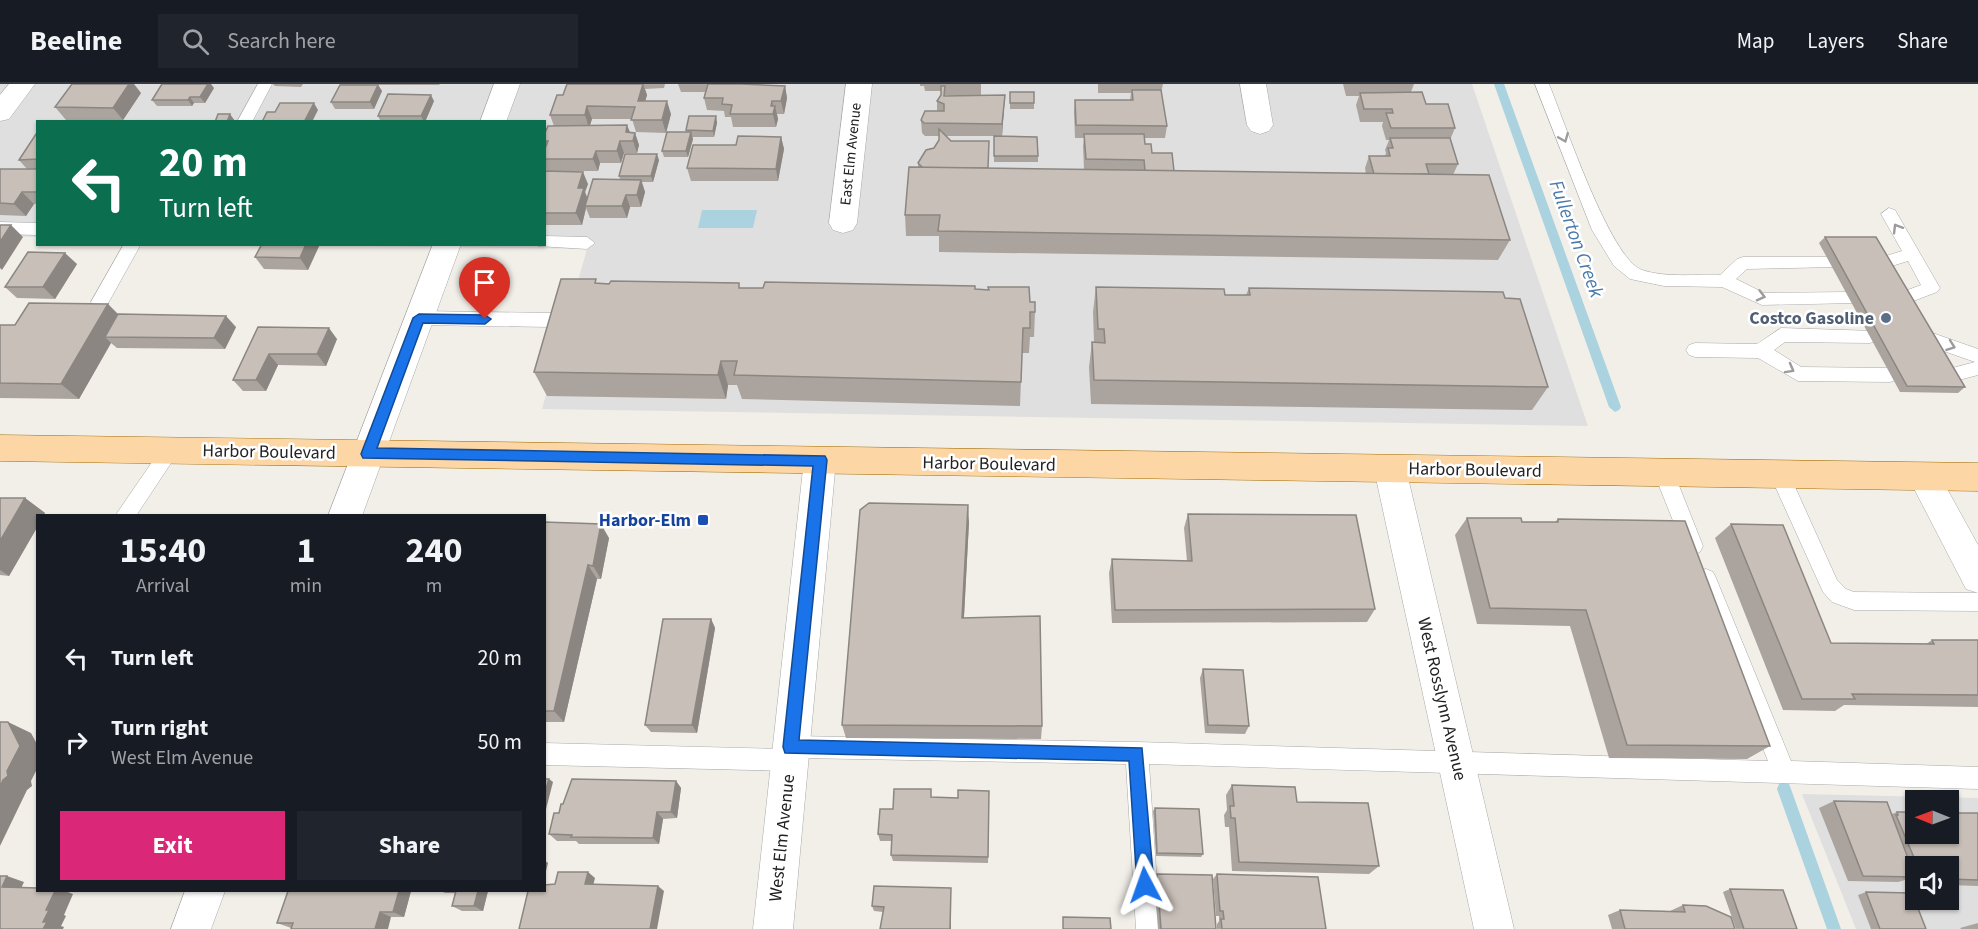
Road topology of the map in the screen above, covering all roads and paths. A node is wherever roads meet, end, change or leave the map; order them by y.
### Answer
1 (22, 84) edge
2 (265, 84) edge
3 (507, 84) edge
4 (859, 84) edge
5 (1253, 84) edge
6 (1542, 84) edge
7 (0, 113) edge
8 (245, 120) edge
9 (494, 120) edge
10 (1260, 125) dead end
11 (1889, 214) dead end
12 (843, 223) dead end
13 (0, 228) edge
14 (36, 229) edge
15 (546, 243) edge
16 (587, 243) dead end
17 (132, 246) edge
18 (446, 246) edge
19 (1912, 254) junction
20 (1830, 263) dead end
21 (1882, 264) edge
22 (1724, 281) junction
23 (1849, 298) dead end
24 (1902, 299) edge
25 (100, 302) edge
26 (419, 318) junction
27 (551, 320) edge
28 (1870, 336) dead end
29 (1924, 337) edge
30 (1695, 350) dead end
31 (1761, 351) junction
32 (1978, 356) edge
33 (1978, 368) edge
34 (1890, 375) dead end
35 (1947, 376) edge
36 (0, 448) edge
37 (170, 451) junction
38 (368, 454) junction
39 (820, 460) junction
40 (1390, 469) junction
41 (1664, 473) junction
42 (1780, 475) junction
43 (1924, 477) junction
44 (1978, 477) edge
45 (126, 514) edge
46 (346, 514) edge
47 (1978, 578) edge
48 (1978, 602) edge
49 (1137, 753) junction
50 (546, 754) edge
51 (790, 754) junction
52 (1457, 764) junction
53 (1784, 773) junction
54 (1978, 777) edge
55 (205, 892) edge
56 (191, 929) edge
57 (773, 929) edge
58 (1148, 929) edge
59 (1494, 929) edge

1 - 7 street
2 - 8 lane
3 - 9 street
4 - 12 street, East Elm Avenue
5 - 10 street
6 -> 22 lane
19 -> 11 lane
13 - 14 lane
15 - 16 lane
17 - 25 lane
18 - 26 street
19 - 21 lane
19 - 24 lane
20 - 22 lane
22 -> 23 lane
26 - 27 lane
26 - 38 street
28 - 31 lane
29 -> 32 lane
30 - 31 lane
31 -> 34 lane
33 - 35 lane
36 - 37 main road, Harbor Boulevard
37 - 38 main road, Harbor Boulevard
37 - 45 lane
38 - 39 main road, Harbor Boulevard
38 - 46 street
39 - 40 main road, Harbor Boulevard
39 - 51 street, West Elm Avenue
40 - 41 main road, Harbor Boulevard
40 - 52 street, West Rosslynn Avenue
41 - 42 main road, Harbor Boulevard
41 - 53 lane
42 - 43 main road, Harbor Boulevard
42 - 48 lane
43 - 44 main road, Harbor Boulevard
43 - 47 street
49 - 51 lane
49 - 52 lane
49 - 58 lane
50 - 51 lane
51 - 57 street, West Elm Avenue
52 - 53 lane
52 - 59 street, West Rosslynn Avenue
53 - 54 lane
55 - 56 street

